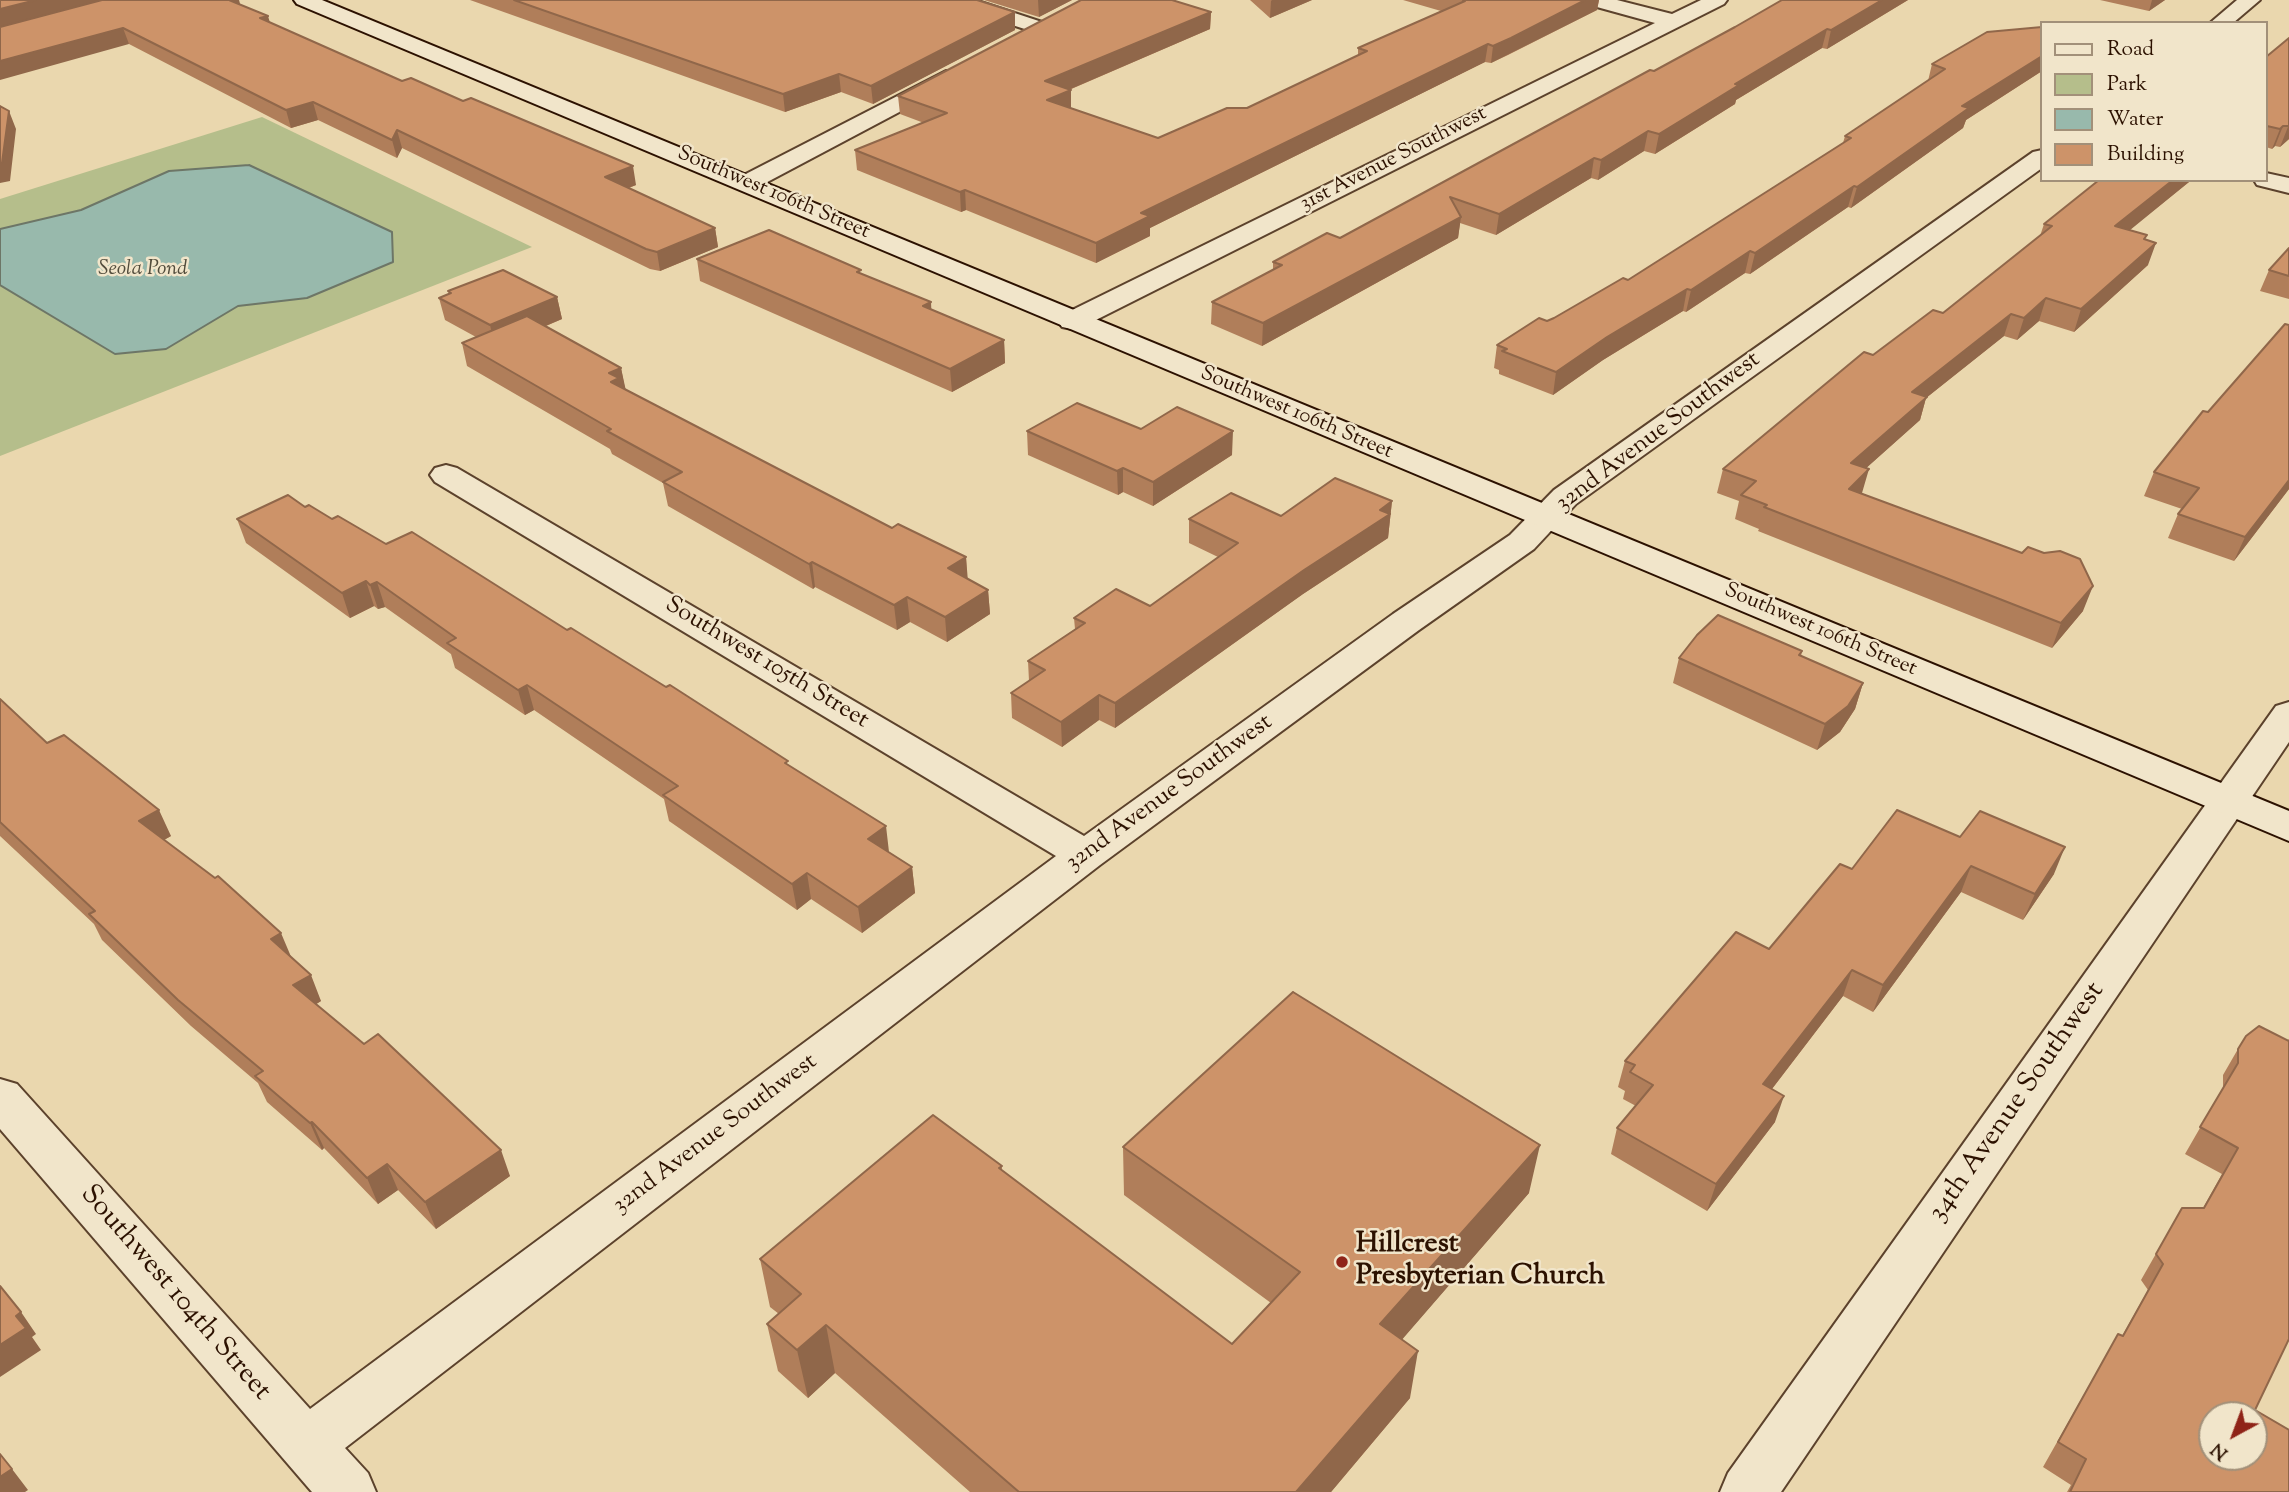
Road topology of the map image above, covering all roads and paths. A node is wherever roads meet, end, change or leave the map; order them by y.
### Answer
1 (304, 0) edge
2 (954, 0) edge
3 (1592, 0) edge
4 (1717, 0) edge
5 (2250, 0) edge
6 (1062, 17) edge
7 (1673, 21) junction
8 (2223, 21) edge
9 (1041, 28) junction
10 (1017, 41) edge
11 (968, 66) edge
12 (2040, 158) edge
13 (2268, 181) edge
14 (747, 183) junction
15 (2289, 186) edge
16 (1072, 321) junction
17 (446, 475) dead end
18 (1547, 518) junction
19 (2289, 714) edge
20 (2228, 801) junction
21 (2289, 827) edge
22 (1086, 855) junction
23 (7, 1118) edge
24 (306, 1445) junction
25 (348, 1492) edge
26 (1748, 1492) edge

1 - 14 street, Southwest 106th Street
2 - 9 street
3 - 7 street
4 - 7 street, 31st Avenue Southwest
5 - 8 street
6 - 9 street
7 - 16 street, 31st Avenue Southwest
9 - 10 street
11 - 14 street
12 - 18 street, 32nd Avenue Southwest
13 - 15 street
14 - 16 street, Southwest 106th Street
16 - 18 street, Southwest 106th Street
17 - 22 street, Southwest 105th Street
18 - 20 street, Southwest 106th Street
18 - 22 street, 32nd Avenue Southwest
19 - 20 street, 34th Avenue Southwest
20 - 21 street, Southwest 106th Street
20 - 26 street, 34th Avenue Southwest
22 - 24 street, 32nd Avenue Southwest
23 - 24 street, Southwest 104th Street
24 - 25 street, Southwest 104th Street

